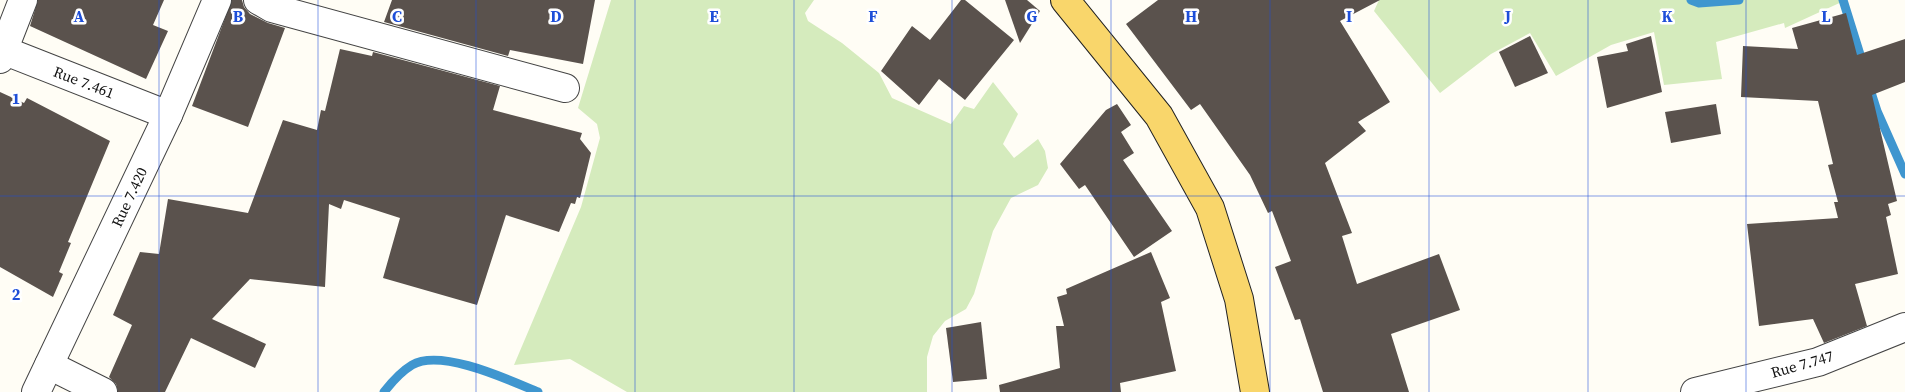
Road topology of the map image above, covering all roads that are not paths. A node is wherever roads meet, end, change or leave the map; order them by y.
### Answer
1 (23, 0) edge
2 (217, 0) edge
3 (258, 0) edge
4 (1065, 0) edge
5 (1, 53) edge
6 (565, 88) dead end
7 (168, 115) junction
8 (1905, 327) edge
9 (49, 365) junction
10 (36, 392) edge
11 (102, 392) edge
12 (1255, 392) edge
13 (1695, 392) edge

1 - 5 street
2 - 7 street, Rue 7.420
3 - 6 street
4 - 12 main road
5 - 7 street, Rue 7.461
7 - 9 street, Rue 7.420
8 - 13 street, Rue 7.747
9 - 10 street, Rue 7.420
9 - 11 street

